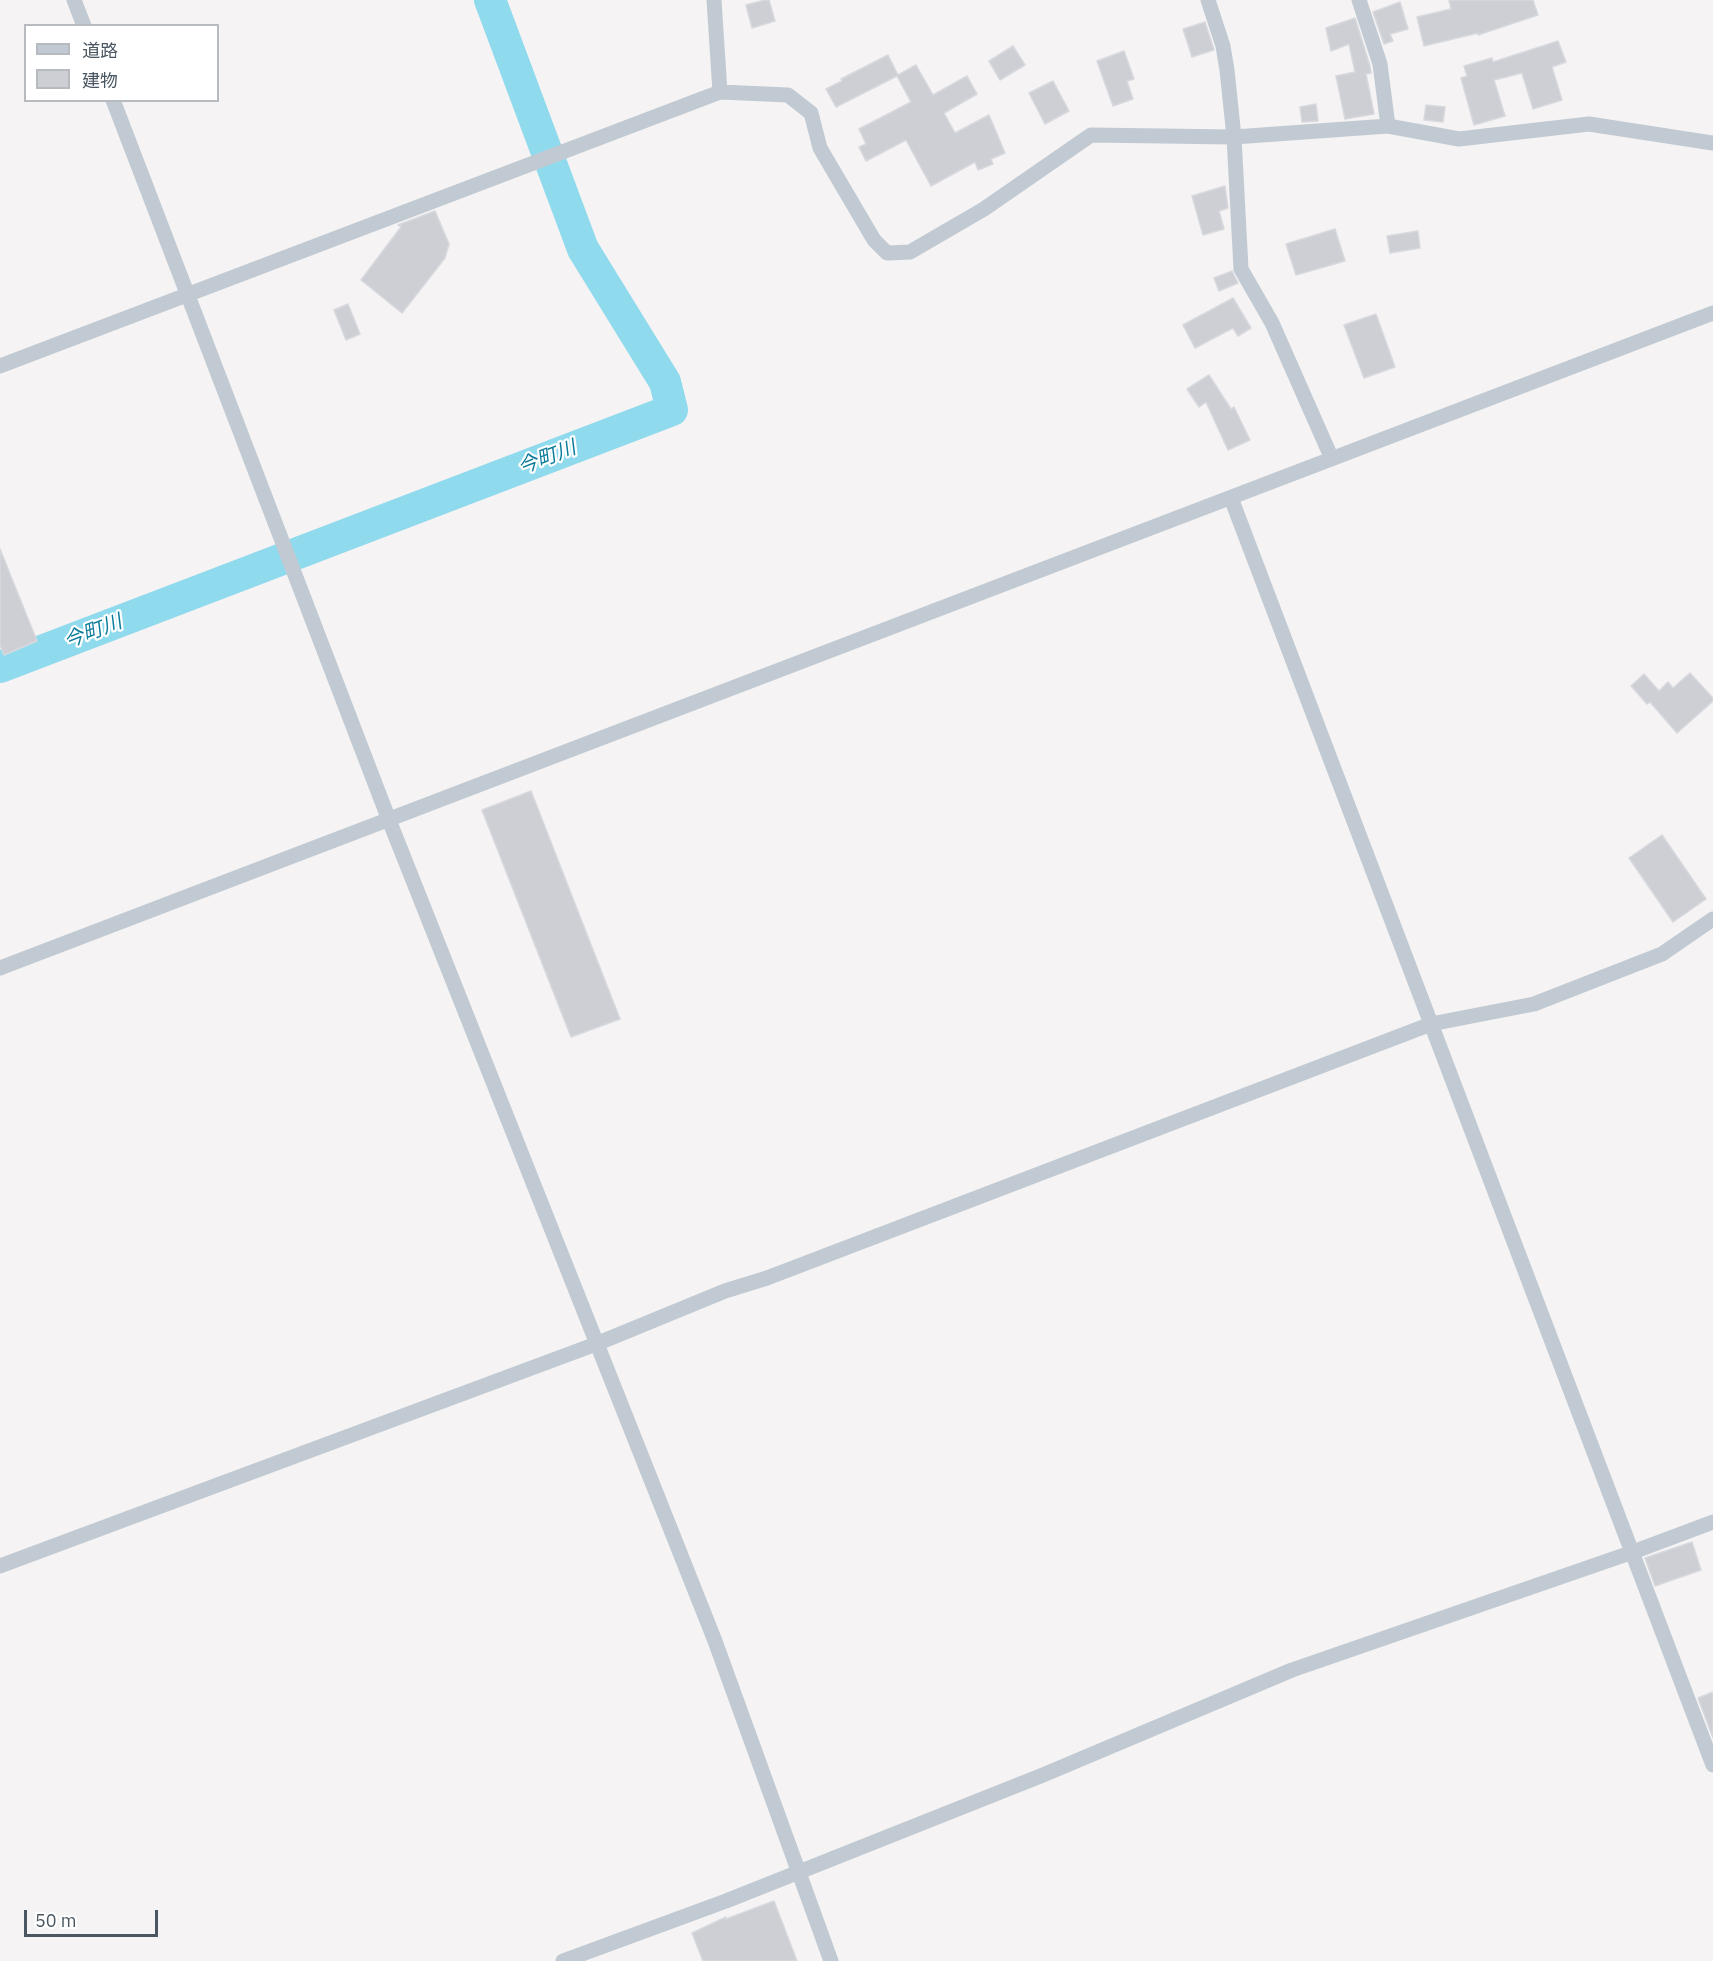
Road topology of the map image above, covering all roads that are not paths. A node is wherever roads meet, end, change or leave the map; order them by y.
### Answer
1 (74, 0) edge
2 (714, 0) edge
3 (1208, 0) edge
4 (1360, 0) edge
5 (83, 24) edge
6 (720, 92) junction
7 (114, 102) edge
8 (1388, 126) junction
9 (1234, 137) junction
10 (1713, 144) edge
11 (187, 296) junction
12 (1713, 313) edge
13 (0, 366) edge
14 (1332, 459) junction
15 (1231, 498) junction
16 (389, 820) junction
17 (1713, 919) edge
18 (0, 968) edge
19 (1431, 1024) junction
20 (596, 1344) junction
21 (1713, 1522) edge
22 (1633, 1552) junction
23 (0, 1566) edge
24 (1713, 1765) edge
25 (798, 1872) junction
26 (563, 1961) edge
27 (831, 1961) edge

1 - 5 street
2 - 6 street
3 - 9 street
4 - 8 street
6 - 9 street
6 - 11 street
7 - 11 street
8 - 9 street
8 - 10 street
9 - 14 street
11 - 13 street
11 - 16 street
12 - 14 street
14 - 15 street
15 - 16 street
15 - 19 street
16 - 18 street
16 - 20 street
17 - 19 street
19 - 20 street
19 - 22 street
20 - 23 street
20 - 25 street
21 - 22 street
22 - 24 street
22 - 25 street
25 - 26 street
25 - 27 street

